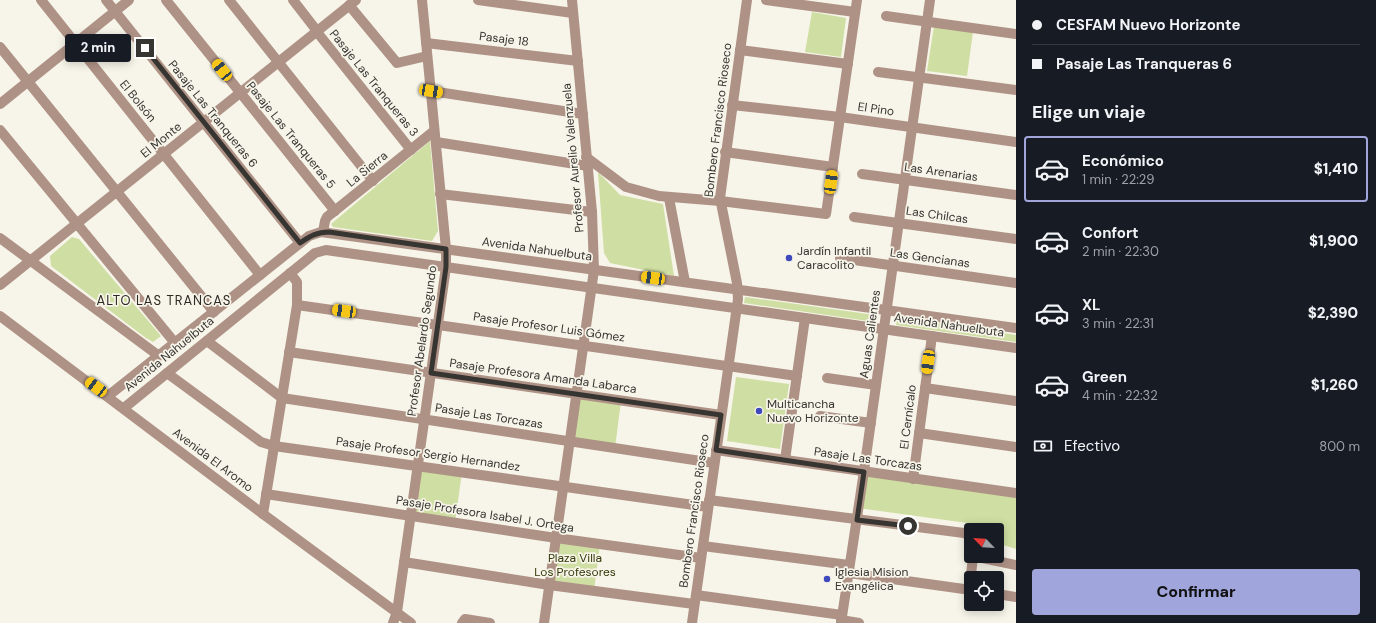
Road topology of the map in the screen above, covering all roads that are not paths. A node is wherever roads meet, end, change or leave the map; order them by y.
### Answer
1 (41, 0) edge
2 (106, 0) edge
3 (130, 0) edge
4 (166, 0) edge
5 (229, 0) edge
6 (293, 0) edge
7 (422, 0) edge
8 (478, 0) edge
9 (572, 0) edge
10 (747, 0) edge
11 (766, 0) edge
12 (857, 0) edge
13 (930, 0) edge
14 (353, 3) edge
15 (115, 12) junction
16 (855, 12) junction
17 (573, 13) junction
18 (886, 16) dead end
19 (927, 22) junction
20 (317, 31) junction
21 (1016, 34) edge
22 (75, 43) junction
23 (426, 43) junction
24 (0, 47) edge
25 (740, 50) junction
26 (427, 56) junction
27 (578, 61) junction
28 (278, 62) junction
29 (848, 64) junction
30 (878, 72) dead end
31 (919, 77) junction
32 (28, 82) junction
33 (1016, 90) edge
34 (431, 91) junction
35 (240, 93) junction
36 (0, 104) edge
37 (732, 105) junction
38 (584, 114) junction
39 (840, 117) junction
40 (204, 122) junction
41 (912, 127) junction
42 (0, 130) edge
43 (434, 131) junction
44 (436, 142) junction
45 (1016, 142) edge
46 (411, 150) junction
47 (725, 152) junction
48 (164, 154) junction
49 (587, 162) junction
50 (833, 166) junction
51 (862, 174) dead end
52 (905, 180) junction
53 (373, 181) junction
54 (117, 192) junction
55 (440, 194) junction
56 (1016, 195) edge
57 (669, 198) junction
58 (720, 201) junction
59 (335, 211) junction
60 (592, 212) junction
61 (854, 216) dead end
62 (898, 222) junction
63 (77, 224) junction
64 (323, 232) junction
65 (0, 238) edge
66 (1016, 239) edge
67 (300, 243) junction
68 (446, 249) junction
69 (840, 258) dead end
70 (30, 261) junction
71 (892, 266) junction
72 (446, 267) junction
73 (594, 270) junction
74 (290, 273) junction
75 (260, 275) junction
76 (685, 282) junction
77 (1016, 283) edge
78 (0, 285) edge
79 (593, 288) junction
80 (738, 290) junction
81 (297, 305) junction
82 (736, 308) junction
83 (887, 310) junction
84 (214, 312) junction
85 (0, 316) edge
86 (805, 318) junction
87 (437, 325) junction
88 (1016, 328) edge
89 (884, 329) junction
90 (932, 336) junction
91 (207, 341) junction
92 (175, 343) junction
93 (584, 346) junction
94 (1016, 348) edge
95 (289, 352) junction
96 (159, 356) junction
97 (728, 366) junction
98 (167, 373) junction
99 (431, 373) junction
100 (797, 376) junction
101 (827, 378) dead end
102 (876, 385) junction
103 (925, 388) junction
104 (577, 394) junction
105 (108, 396) junction
106 (282, 398) junction
107 (1016, 401) edge
108 (124, 408) junction
109 (721, 415) junction
110 (820, 416) dead end
111 (424, 419) junction
112 (871, 423) junction
113 (919, 433) junction
114 (570, 441) junction
115 (274, 446) junction
116 (1016, 447) edge
117 (716, 450) junction
118 (785, 460) junction
119 (714, 463) junction
120 (417, 466) junction
121 (864, 472) junction
122 (913, 478) junction
123 (564, 487) junction
124 (1016, 493) edge
125 (266, 494) junction
126 (709, 503) junction
127 (263, 514) junction
128 (410, 516) junction
129 (857, 520) junction
130 (964, 534) edge
131 (556, 538) junction
132 (702, 546) junction
133 (701, 558) junction
134 (404, 562) junction
135 (1004, 562) edge
136 (1016, 565) edge
137 (849, 569) junction
138 (549, 585) junction
139 (964, 589) edge
140 (1004, 595) edge
141 (1016, 597) edge
142 (695, 599) junction
143 (397, 612) junction
144 (841, 619) edge
145 (393, 623) edge
146 (411, 623) edge
147 (462, 623) edge
148 (490, 623) edge
149 (544, 623) edge
150 (692, 623) edge
151 (859, 623) edge

1 - 22 street, El Bolsón
2 - 15 street, Pasaje Las Tranqueras 6
3 - 15 street
4 - 35 street, Pasaje Las Tranqueras 5
5 - 28 street
6 - 20 street, Pasaje Las Tranqueras 3
7 - 23 street, Profesor Abelardo Segundo
8 - 17 street
9 - 17 street, Profesor Aurelio Valenzuela
10 - 25 street, Bombero Francisco Rioseco
11 - 16 street
12 - 16 street
13 - 19 street, Aguas Calientes
14 - 20 street, El Monte
14 - 26 street
15 - 22 street
15 - 40 street, Pasaje Las Tranqueras 6
16 - 29 street
17 - 27 street, Profesor Aurelio Valenzuela
18 - 19 street
19 - 21 street
19 - 31 street, Aguas Calientes
20 - 28 street, El Monte
20 - 46 street, Pasaje Las Tranqueras 3
22 - 32 street
22 - 48 street, El Bolsón
23 - 26 street, Profesor Abelardo Segundo
23 - 27 street, Pasaje 18
24 - 32 street
25 - 29 street
25 - 37 street, Bombero Francisco Rioseco
26 - 34 street, Profesor Abelardo Segundo
27 - 38 street, Profesor Aurelio Valenzuela
28 - 35 street, El Monte
28 - 53 street
29 - 39 street
30 - 31 street
31 - 33 street
31 - 41 street, Aguas Calientes
32 - 36 street
32 - 54 street
34 - 38 street
34 - 43 street, Profesor Abelardo Segundo
35 - 40 street, El Monte
35 - 59 street, Pasaje Las Tranqueras 5
37 - 39 street, El Pino
37 - 47 street, Bombero Francisco Rioseco
38 - 49 street, Profesor Aurelio Valenzuela
39 - 41 street, El Pino
39 - 50 street
40 - 48 street, El Monte
40 - 67 street, Pasaje Las Tranqueras 6
41 - 45 street, El Pino
41 - 52 street, Aguas Calientes
42 - 63 street
43 - 44 street, Profesor Abelardo Segundo
43 - 46 street, La Sierra
44 - 49 street
44 - 55 street, Profesor Abelardo Segundo
46 - 53 street, La Sierra
47 - 50 street
47 - 58 street, Bombero Francisco Rioseco
48 - 54 street, El Monte
48 - 75 street, El Bolsón
49 - 57 street
49 - 60 street, Profesor Aurelio Valenzuela
50 - 58 street
51 - 52 street, Las Arenarias
52 - 56 street, Las Arenarias
52 - 62 street, Aguas Calientes
53 - 59 street, La Sierra
54 - 63 street, El Monte
54 - 84 street
55 - 60 street
55 - 68 street, Profesor Abelardo Segundo
57 - 58 street
57 - 76 street
58 - 80 street, Bombero Francisco Rioseco
59 - 64 street, La Sierra
60 - 73 street, Profesor Aurelio Valenzuela
61 - 62 street, Las Chilcas
62 - 66 street, Las Chilcas
62 - 71 street, Aguas Calientes
63 - 70 street, El Monte
63 - 92 street
64 - 67 street, Avenida Nahuelbuta
64 - 68 street, Avenida Nahuelbuta
65 - 70 street
67 - 75 street, Avenida Nahuelbuta
68 - 72 street, Profesor Abelardo Segundo
68 - 73 street, Avenida Nahuelbuta
69 - 71 street, Las Gencianas
70 - 78 street, El Monte
70 - 96 street
71 - 77 street, Las Gencianas
71 - 83 street, Aguas Calientes
72 - 74 street, Avenida Nahuelbuta
72 - 79 street, Avenida Nahuelbuta
72 - 87 street, Profesor Abelardo Segundo
73 - 76 street, Avenida Nahuelbuta
73 - 79 street, Profesor Aurelio Valenzuela
74 - 81 street
74 - 91 street, Avenida Nahuelbuta
75 - 84 street, Avenida Nahuelbuta
76 - 80 street, Avenida Nahuelbuta
79 - 82 street, Avenida Nahuelbuta
79 - 93 street, Profesor Aurelio Valenzuela
80 - 82 street, Bombero Francisco Rioseco
80 - 83 street, Avenida Nahuelbuta
81 - 87 street, Pasaje Profesor Luis Gómez
81 - 95 street
82 - 86 street, Avenida Nahuelbuta
82 - 97 street, Bombero Francisco Rioseco
83 - 88 street, Avenida Nahuelbuta
83 - 89 street, Aguas Calientes
84 - 92 street, Avenida Nahuelbuta
85 - 105 street, Avenida El Aromo
86 - 89 street, Avenida Nahuelbuta
86 - 100 street
87 - 93 street, Pasaje Profesor Luis Gómez
87 - 99 street, Profesor Abelardo Segundo
89 - 90 street, Avenida Nahuelbuta
89 - 102 street, Aguas Calientes
90 - 94 street, Avenida Nahuelbuta
90 - 103 street, El Cernícalo
91 - 98 street, Avenida Nahuelbuta
91 - 106 street, Pasaje Las Torcazas
92 - 96 street, Avenida Nahuelbuta
93 - 97 street, Pasaje Profesor Luis Gómez
93 - 104 street, Profesor Aurelio Valenzuela
95 - 99 street, Pasaje Profesora Amanda Labarca
95 - 106 street
96 - 105 street, Avenida Nahuelbuta
97 - 100 street, Pasaje Profesor Luis Gómez
97 - 109 street, Bombero Francisco Rioseco
98 - 108 street, Avenida Nahuelbuta
98 - 115 street, Pasaje Profesor Sergio Hernandez
99 - 104 street, Pasaje Profesora Amanda Labarca
99 - 111 street, Profesor Abelardo Segundo
100 - 118 street
101 - 102 street
102 - 112 street, Aguas Calientes
103 - 107 street
103 - 113 street, El Cernícalo
104 - 109 street, Pasaje Profesora Amanda Labarca
104 - 114 street, Profesor Aurelio Valenzuela
105 - 108 street, Avenida El Aromo
106 - 111 street, Pasaje Las Torcazas
106 - 115 street
108 - 127 street, Avenida El Aromo
109 - 117 street, Bombero Francisco Rioseco
110 - 112 street
111 - 114 street, Pasaje Las Torcazas
111 - 120 street, Profesor Abelardo Segundo
112 - 121 street, Aguas Calientes
113 - 116 street
113 - 122 street, El Cernícalo
114 - 119 street, Pasaje Las Torcazas
114 - 123 street, Profesor Aurelio Valenzuela
115 - 120 street, Pasaje Profesor Sergio Hernandez
115 - 125 street
117 - 118 street, Pasaje Las Torcazas
117 - 119 street, Bombero Francisco Rioseco
118 - 121 street, Pasaje Las Torcazas
119 - 126 street, Bombero Francisco Rioseco
120 - 123 street, Pasaje Profesor Sergio Hernandez
120 - 128 street, Profesor Abelardo Segundo
121 - 122 street, Pasaje Las Torcazas
121 - 129 street, Aguas Calientes
122 - 124 street, Pasaje Las Torcazas
123 - 126 street, Pasaje Profesor Sergio Hernandez
123 - 131 street, Profesor Aurelio Valenzuela
125 - 127 street
125 - 128 street, Pasaje Profesora Isabel J. Ortega
126 - 129 street, Pasaje Profesor Sergio Hernandez
126 - 132 street, Bombero Francisco Rioseco
127 - 143 street, Avenida El Aromo
128 - 131 street, Pasaje Profesora Isabel J. Ortega
128 - 134 street, Profesor Abelardo Segundo
129 - 130 street, Pasaje Profesor Sergio Hernandez
129 - 137 street, Aguas Calientes
131 - 133 street, Pasaje Profesora Isabel J. Ortega
131 - 138 street, Profesor Aurelio Valenzuela
132 - 133 street, Bombero Francisco Rioseco
132 - 137 street
133 - 142 street, Bombero Francisco Rioseco
134 - 138 street
134 - 143 street, Profesor Abelardo Segundo
135 - 136 street
137 - 139 street
137 - 144 street, Aguas Calientes
138 - 142 street
138 - 149 street, Profesor Aurelio Valenzuela
140 - 141 street
142 - 144 street
142 - 150 street, Bombero Francisco Rioseco
143 - 145 street, Profesor Abelardo Segundo
143 - 146 street, Avenida El Aromo
144 - 151 street
147 - 148 street

